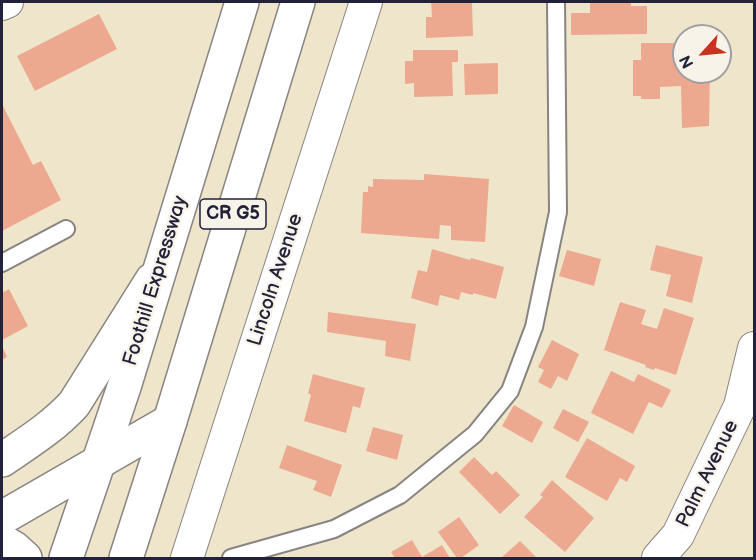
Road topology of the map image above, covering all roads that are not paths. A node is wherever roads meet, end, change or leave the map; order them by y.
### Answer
1 (7, 2) edge
2 (242, 2) edge
3 (298, 2) edge
4 (366, 2) edge
5 (556, 2) edge
6 (2, 4) edge
7 (66, 229) dead end
8 (2, 263) edge
9 (159, 268) junction
10 (754, 348) edge
11 (170, 421) junction
12 (2, 460) edge
13 (99, 461) junction
14 (2, 518) edge
15 (2, 541) edge
16 (25, 558) edge
17 (66, 558) edge
18 (126, 558) edge
19 (187, 558) edge
20 (231, 558) edge
21 (658, 558) edge

1 - 6 street
2 - 9 main road, Foothill Expressway / CR G5
3 - 11 main road, CR G5
4 - 19 street, Lincoln Avenue
5 - 20 lane
7 - 8 lane
9 - 12 main road
9 - 13 main road, Foothill Expressway / CR G5
10 - 21 street, Palm Avenue
11 - 13 main road
11 - 18 main road, CR G5
13 - 14 main road
13 - 17 main road, Foothill Expressway / CR G5
15 - 16 main road

